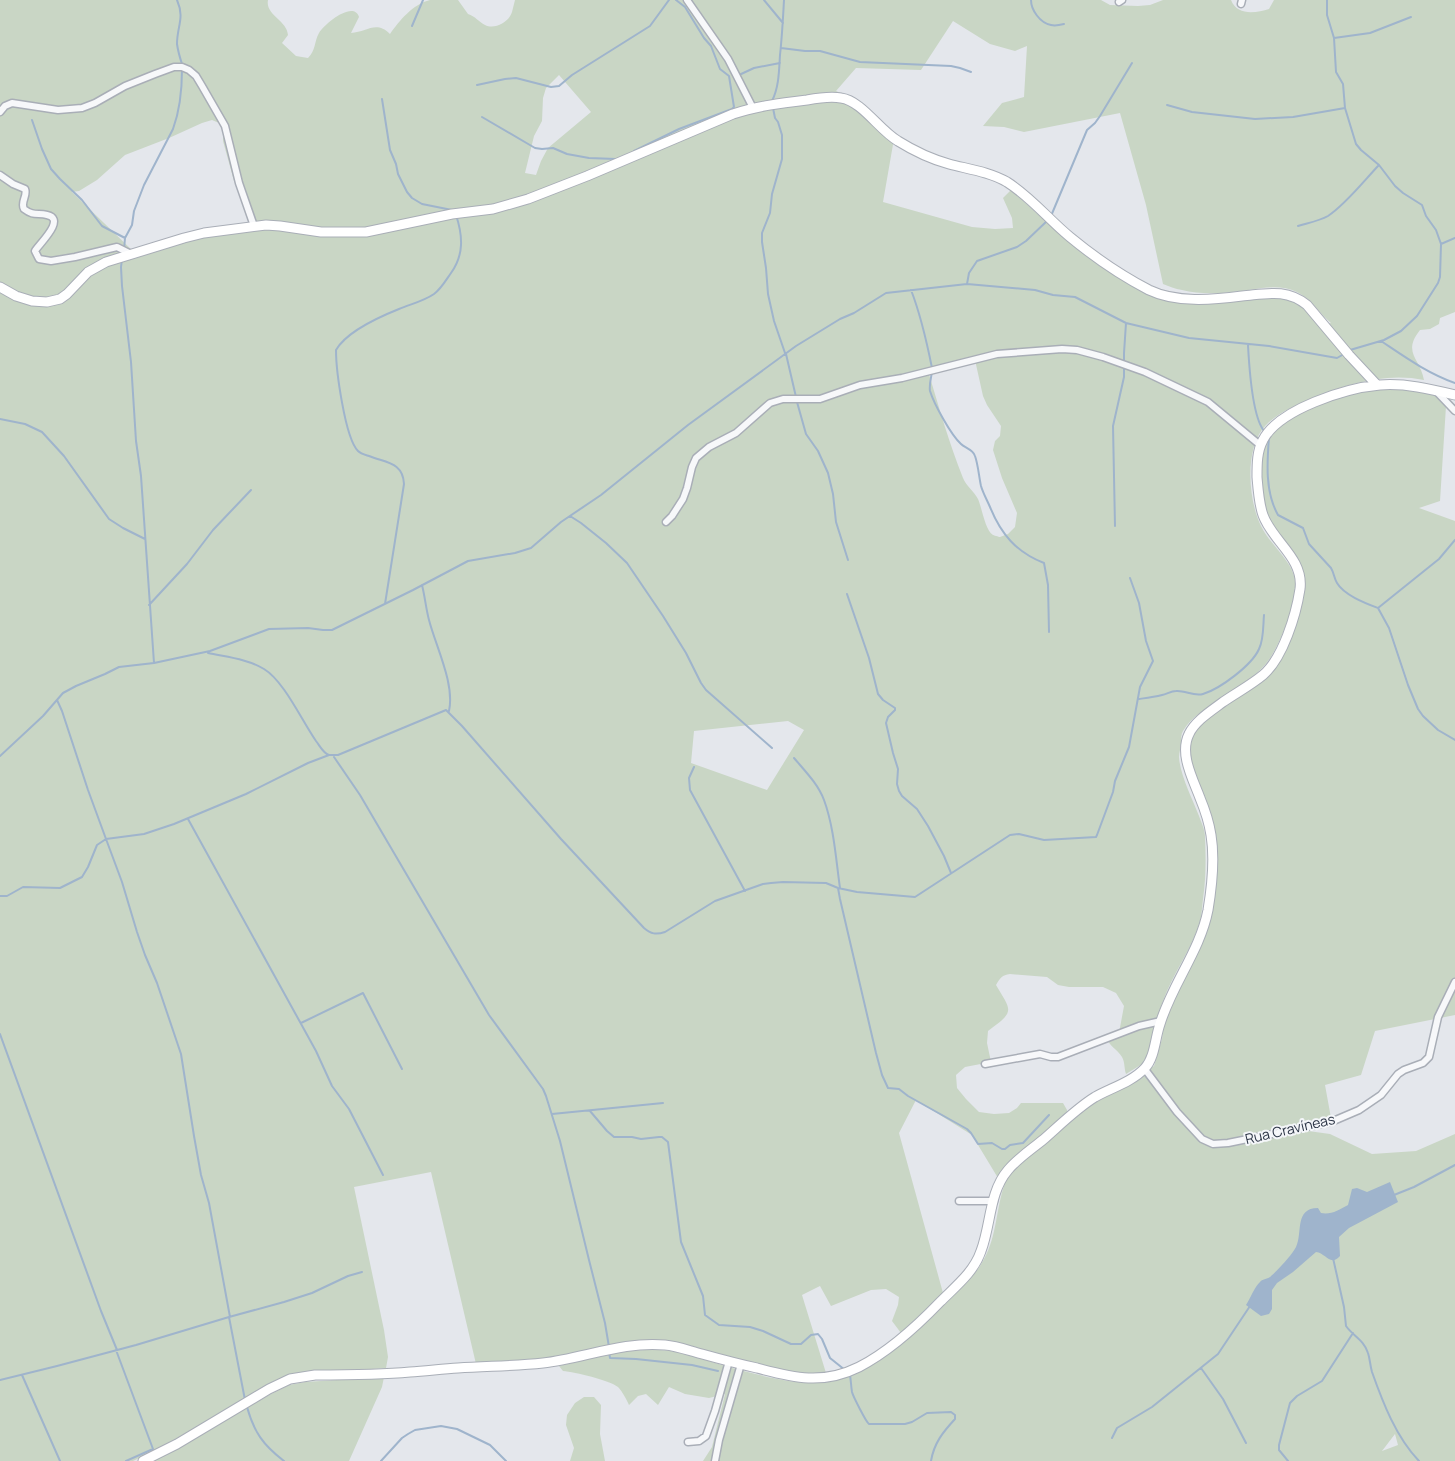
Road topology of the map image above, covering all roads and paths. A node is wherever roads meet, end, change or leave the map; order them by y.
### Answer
1 (687, 0) edge
2 (753, 108) junction
3 (0, 112) edge
4 (0, 175) edge
5 (254, 226) junction
6 (131, 254) junction
7 (0, 287) edge
8 (1377, 385) junction
9 (1434, 390) junction
10 (1455, 395) edge
11 (1455, 411) edge
12 (1260, 445) junction
13 (666, 522) dead end
14 (1455, 982) edge
15 (1161, 1021) junction
16 (985, 1064) dead end
17 (1144, 1068) junction
18 (994, 1201) junction
19 (959, 1202) dead end
20 (729, 1361) junction
21 (741, 1364) junction
22 (688, 1442) dead end
23 (143, 1461) edge
24 (715, 1461) edge

1 - 2 street
2 - 5 street
2 - 8 street
3 - 5 street
4 - 6 street
5 - 6 street
6 - 7 street
8 - 9 street
8 - 12 street
9 - 10 street
9 - 11 street
12 - 13 street
12 - 15 street
14 - 17 street, Rua Cravíneas
15 - 16 street
15 - 17 street
17 - 18 street
18 - 19 street
18 - 21 street
20 - 21 street
20 - 22 street
20 - 23 street
21 - 24 street

